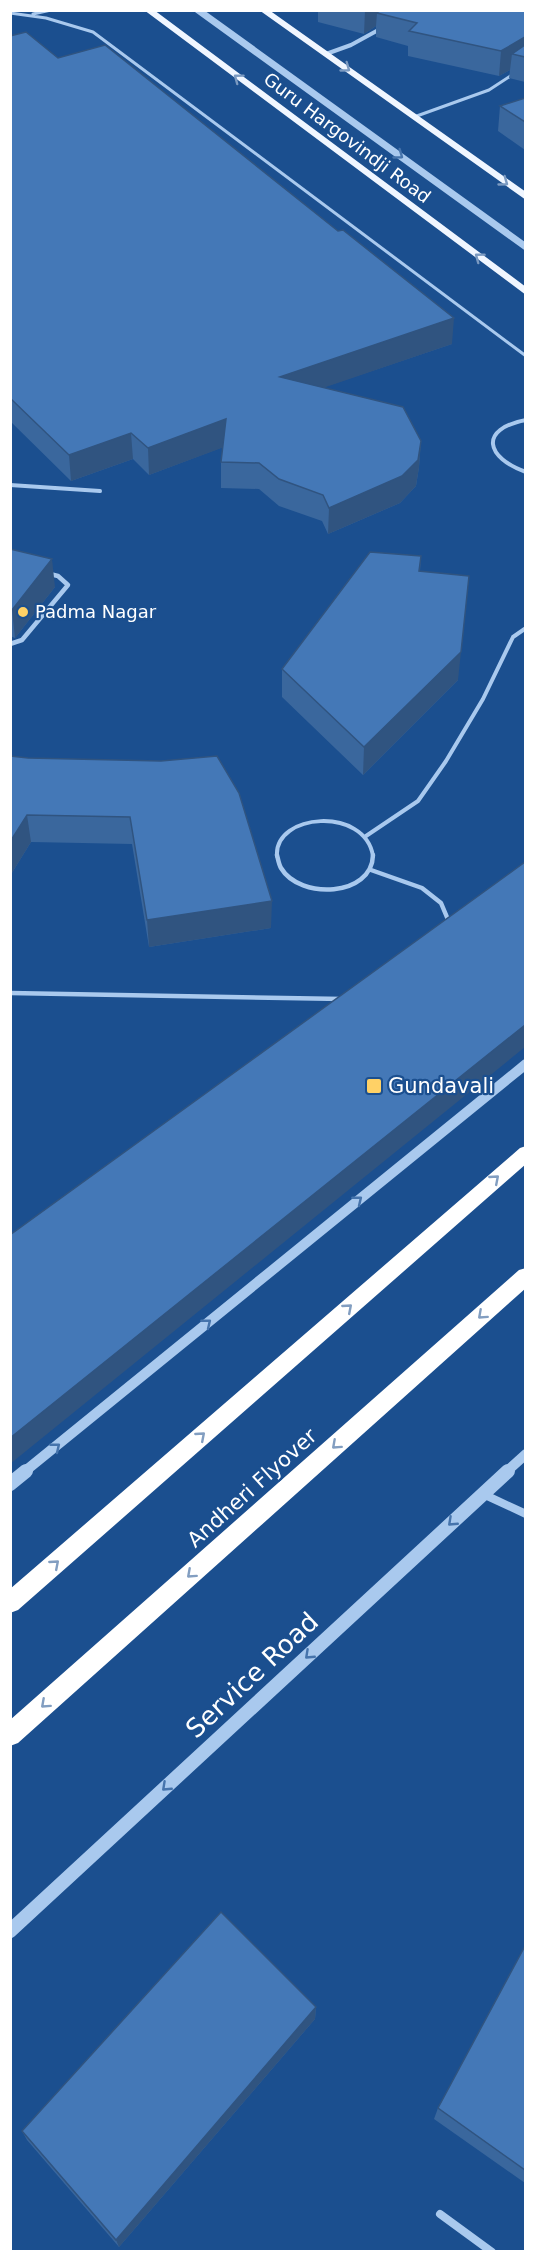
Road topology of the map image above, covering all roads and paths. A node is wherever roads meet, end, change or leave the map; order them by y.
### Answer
1 (51, 10) edge
2 (148, 10) edge
3 (198, 10) edge
4 (263, 10) edge
5 (10, 13) edge
6 (30, 15) junction
7 (388, 24) edge
8 (326, 54) junction
9 (519, 69) edge
10 (414, 117) junction
11 (525, 197) edge
12 (525, 247) edge
13 (525, 292) edge
14 (525, 356) edge
15 (525, 420) edge
16 (525, 472) edge
17 (10, 485) edge
18 (100, 492) dead end
19 (39, 571) edge
20 (525, 628) edge
21 (10, 644) edge
22 (366, 836) junction
23 (371, 870) junction
24 (444, 932) edge
25 (10, 993) edge
26 (351, 996) edge
27 (525, 1064) edge
28 (525, 1153) edge
29 (525, 1276) edge
30 (525, 1454) edge
31 (10, 1484) edge
32 (482, 1494) junction
33 (525, 1514) edge
34 (10, 1603) edge
35 (10, 1735) edge
36 (10, 1931) edge
37 (440, 2214) dead end
38 (492, 2252) edge

1 - 6 lane
13 -> 2 main road, Guru Hargovindji Road
3 -> 12 street
4 - 8 main road
5 - 6 lane
6 - 14 lane
7 - 8 street
8 -> 10 main road
9 - 10 lane
10 -> 11 main road
15 - 16 lane
17 - 18 lane
19 - 21 street
20 - 22 lane
22 - 23 lane
22 - 23 lane
23 - 24 lane
25 - 26 lane
31 -> 27 street
34 -> 28 highway
29 -> 35 highway, Andheri Flyover
30 - 32 street, Service Road
32 - 33 street
32 -> 36 street, Service Road
37 - 38 street

